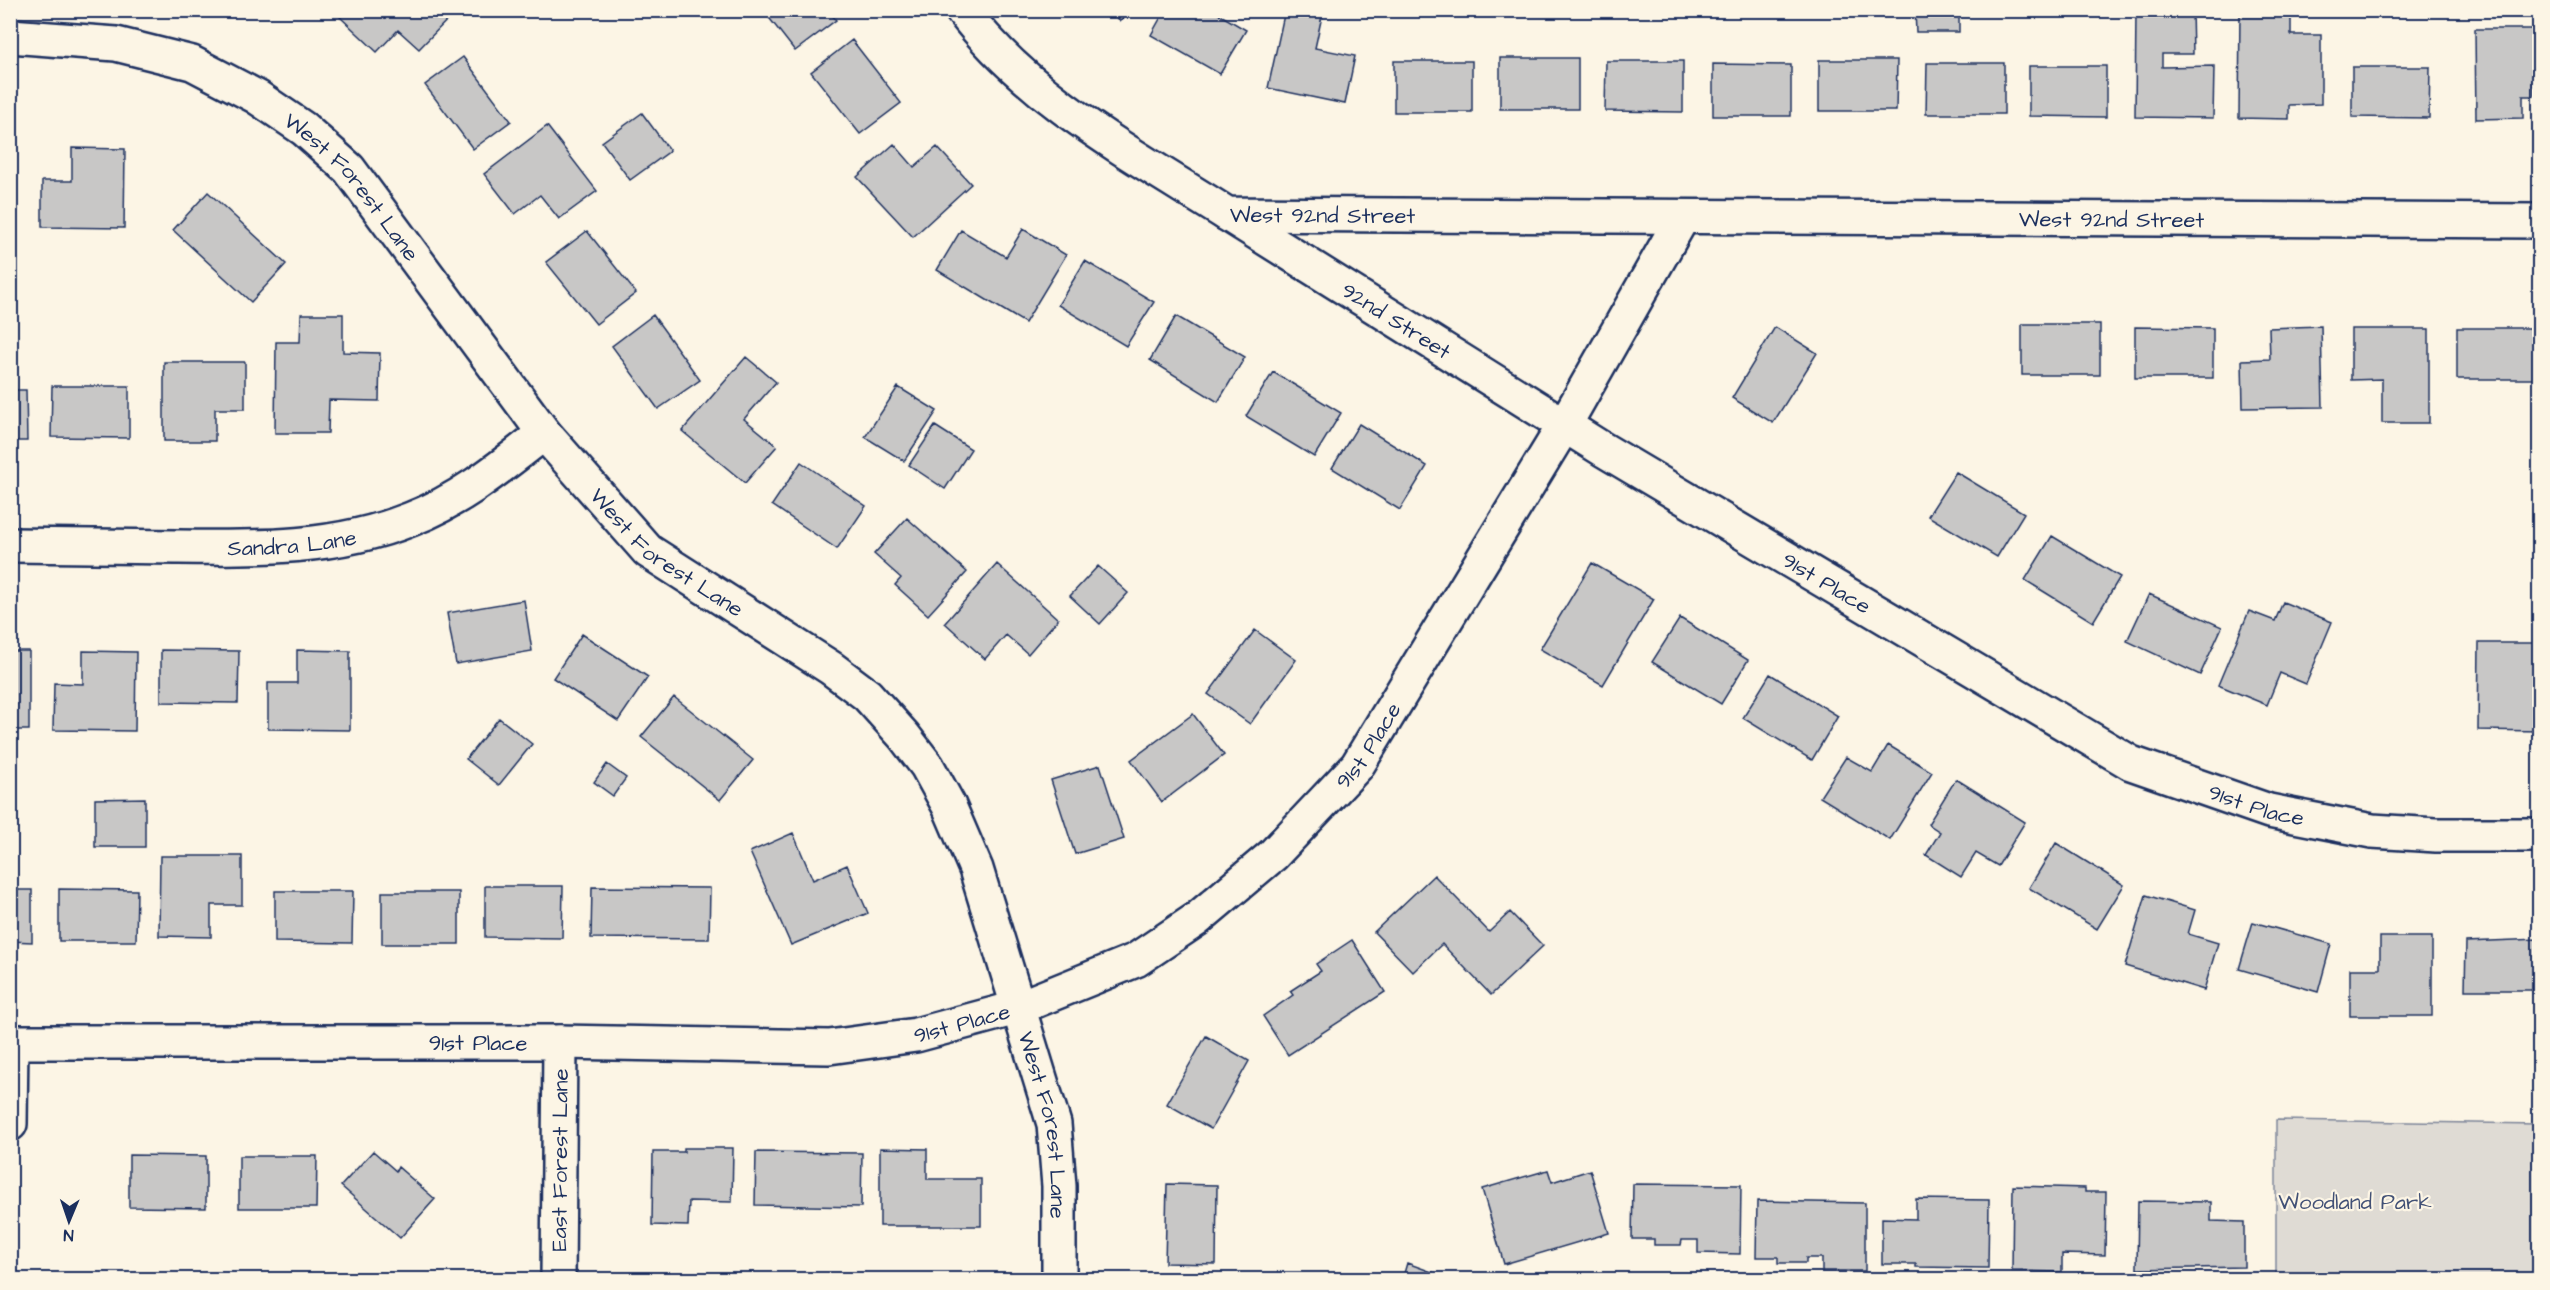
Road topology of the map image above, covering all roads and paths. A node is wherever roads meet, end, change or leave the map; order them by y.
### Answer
1 (962, 10) edge
2 (10, 36) edge
3 (1227, 214) junction
4 (1682, 218) junction
5 (2540, 221) edge
6 (1565, 424) junction
7 (544, 433) junction
8 (10, 545) edge
9 (2540, 835) edge
10 (1020, 1007) junction
11 (11, 1042) edge
12 (560, 1042) junction
13 (10, 1124) edge
14 (558, 1280) edge
15 (1059, 1280) edge

1 - 3 street, West 92nd Street
2 - 7 street, West Forest Lane
3 - 4 street, West 92nd Street
3 - 6 street, 92nd Street
4 - 5 street, West 92nd Street
4 - 6 street
6 - 9 street, 91st Place
6 - 10 street, 91st Place
7 - 8 street, Sandra Lane
7 - 10 street, West Forest Lane
10 - 12 street, 91st Place
10 - 15 street, West Forest Lane
11 - 12 street, 91st Place
11 - 13 street
12 - 14 street, East Forest Lane

